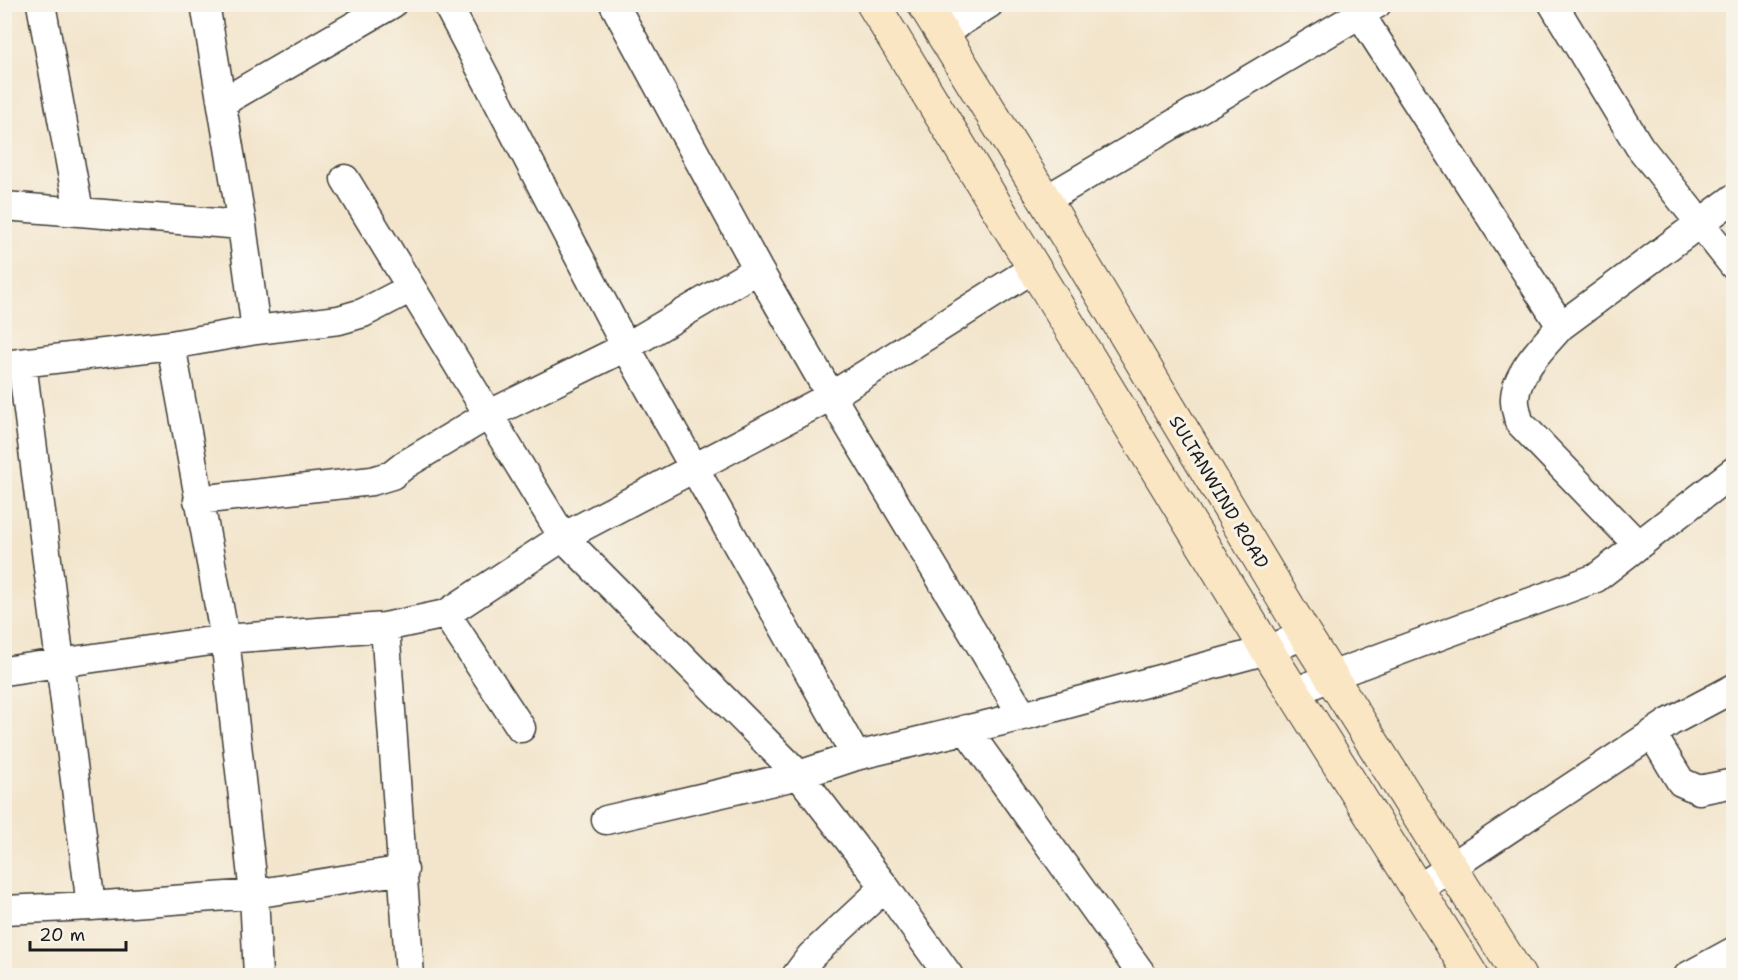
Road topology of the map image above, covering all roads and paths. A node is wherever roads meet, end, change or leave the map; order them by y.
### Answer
1 (41, 4) edge
2 (205, 4) edge
3 (392, 4) edge
4 (447, 4) edge
5 (614, 4) edge
6 (873, 4) edge
7 (924, 4) edge
8 (989, 4) edge
9 (1553, 4) edge
10 (1369, 9) edge
11 (943, 33) junction
12 (223, 102) junction
13 (345, 179) dead end
14 (1734, 198) edge
15 (1045, 200) junction
16 (4, 206) edge
17 (79, 211) junction
18 (1699, 222) junction
19 (242, 225) junction
20 (1734, 266) edge
21 (758, 268) junction
22 (1034, 268) junction
23 (411, 288) junction
24 (1561, 326) junction
25 (256, 330) junction
26 (171, 345) junction
27 (626, 347) junction
28 (13, 364) edge
29 (831, 396) junction
30 (488, 415) junction
31 (695, 468) junction
32 (1734, 471) edge
33 (198, 500) junction
34 (564, 537) junction
35 (1638, 545) junction
36 (446, 614) junction
37 (385, 627) junction
38 (1305, 635) junction
39 (225, 639) junction
40 (1267, 650) junction
41 (60, 664) junction
42 (4, 671) edge
43 (1331, 676) junction
44 (1734, 688) edge
45 (1294, 693) junction
46 (1023, 716) junction
47 (521, 728) dead end
48 (966, 729) junction
49 (1652, 734) junction
50 (856, 756) junction
51 (799, 775) junction
52 (1734, 783) edge
53 (606, 820) dead end
54 (1451, 866) junction
55 (404, 870) junction
56 (885, 887) junction
57 (1418, 890) junction
58 (254, 894) junction
59 (91, 906) junction
60 (4, 910) edge
61 (1734, 951) edge
62 (258, 975) edge
63 (410, 975) edge
64 (796, 975) edge
65 (949, 975) edge
66 (1143, 975) edge
67 (1472, 975) edge
68 (1520, 975) edge
69 (1688, 975) edge

1 - 17 street
2 - 12 street
3 - 12 street
4 - 27 street
5 - 21 street
6 - 22 main road
7 - 11 main road, SULTANWIND ROAD
8 - 11 street
9 - 18 street
10 - 15 street
10 - 24 street
11 - 15 main road, SULTANWIND ROAD
12 - 19 street
13 - 23 street
14 - 18 street
15 - 38 main road, SULTANWIND ROAD
16 - 17 street
17 - 19 street
18 - 20 street
18 - 24 street
19 - 25 street
21 - 27 street
21 - 29 street
22 - 29 street
22 - 40 main road
23 - 25 street
23 - 30 street
24 - 35 street
25 - 26 street
26 - 28 street
26 - 33 street
27 - 30 street
27 - 31 street
28 - 41 street
29 - 31 street
29 - 46 street
30 - 33 street
30 - 34 street
31 - 34 street
31 - 50 street
32 - 35 street
33 - 39 street
34 - 36 street
34 - 51 street
35 - 43 street
36 - 37 street
36 - 47 street
37 - 39 street
37 - 55 street
38 - 40 street
38 - 43 main road, SULTANWIND ROAD
39 - 41 street
39 - 58 street
40 - 45 main road
40 - 46 street
41 - 42 street
41 - 59 street
43 - 45 street
43 - 54 main road, SULTANWIND ROAD
44 - 49 street
45 - 57 main road
46 - 48 street
48 - 50 street
48 - 66 street
49 - 52 street
49 - 54 street
50 - 51 street
51 - 53 street
51 - 56 street
54 - 57 street
54 - 68 main road, SULTANWIND ROAD
55 - 58 street
55 - 63 street
56 - 64 street
56 - 65 street
57 - 67 main road
58 - 59 street
58 - 62 street
59 - 60 street
61 - 69 street

